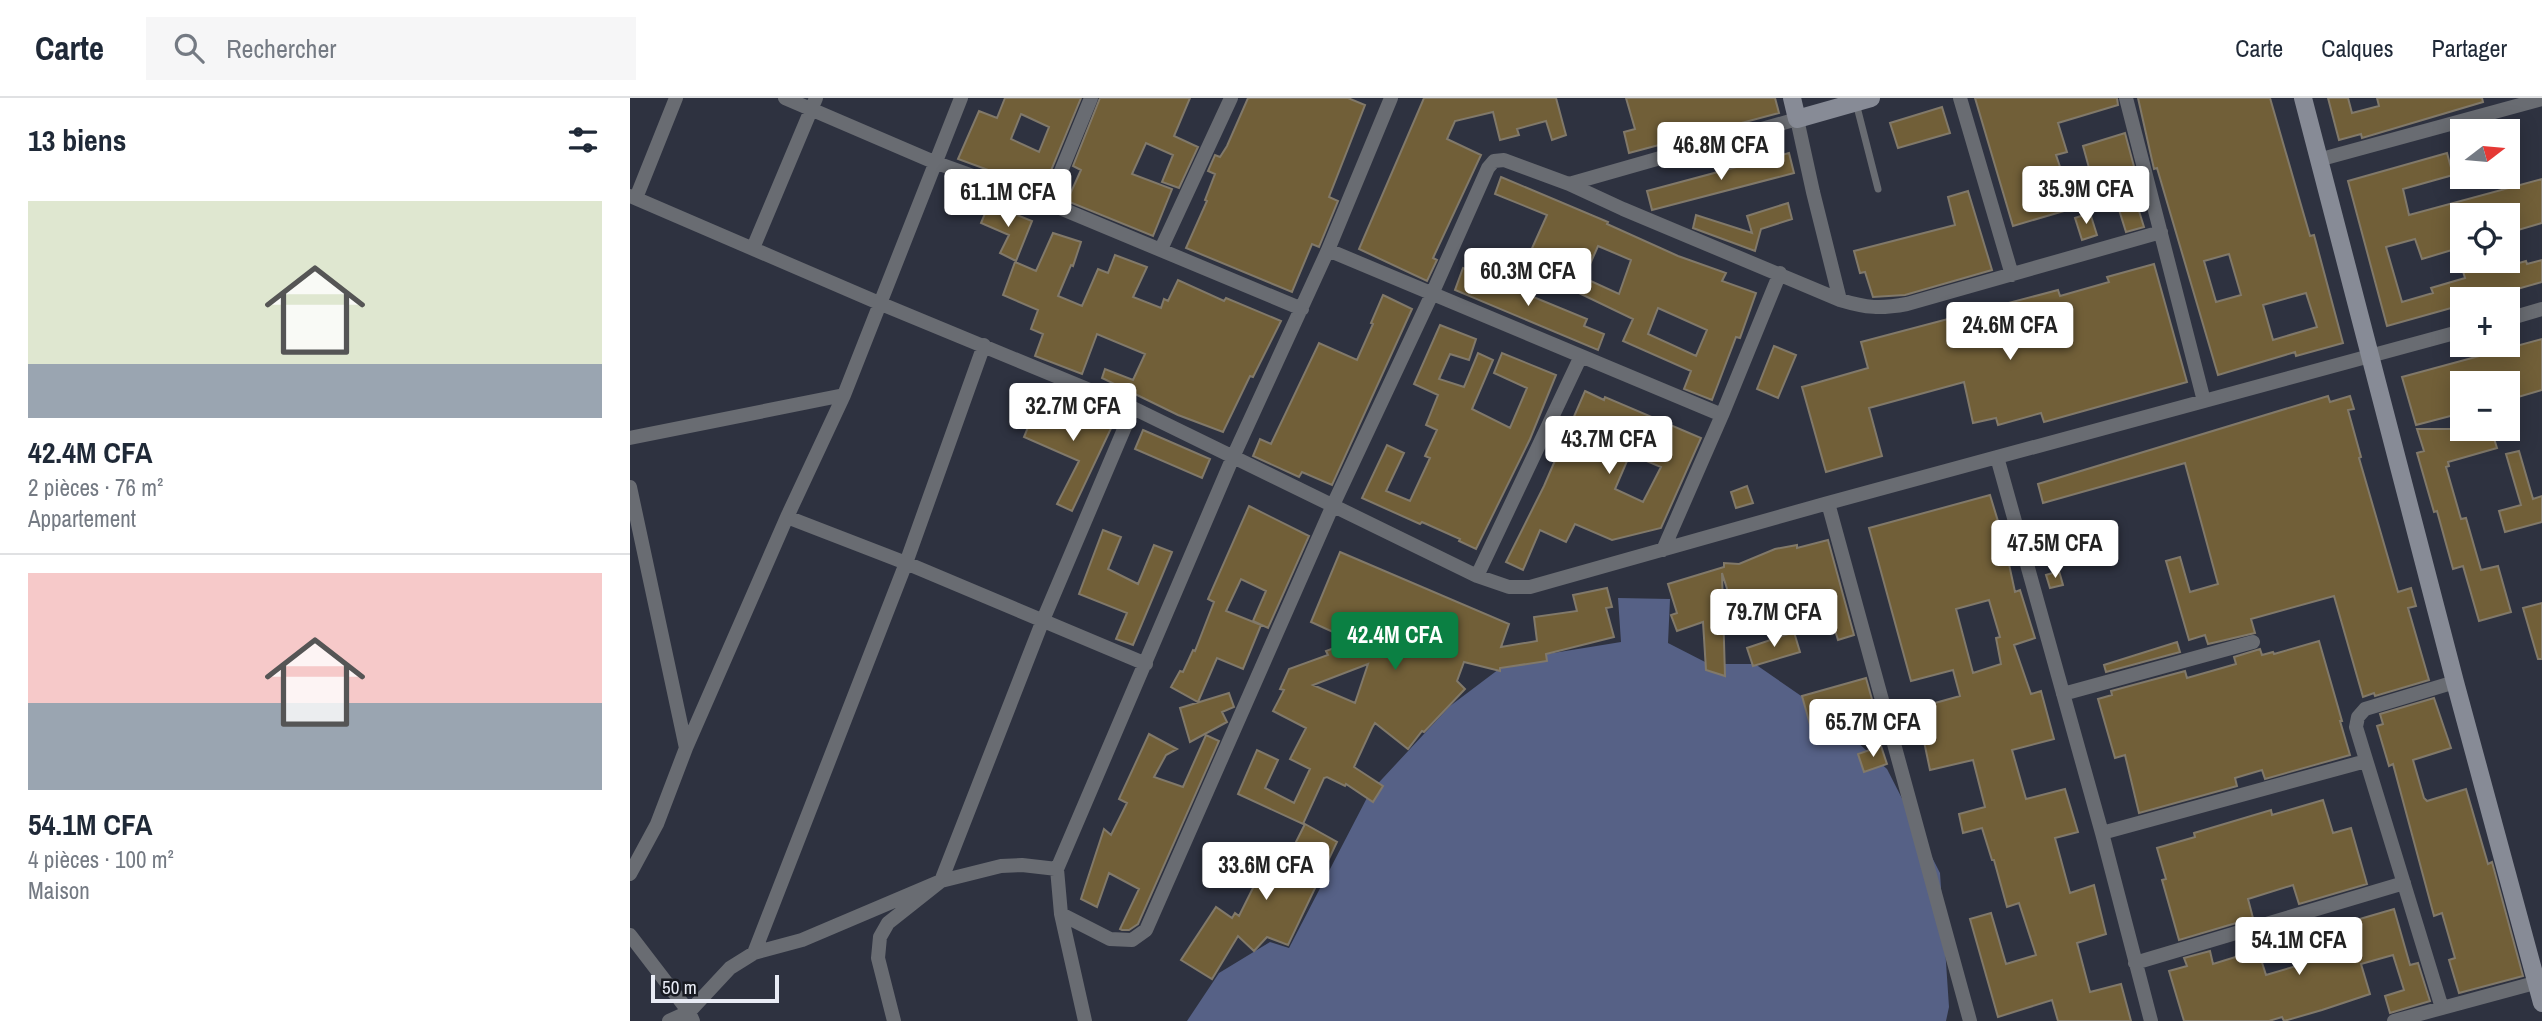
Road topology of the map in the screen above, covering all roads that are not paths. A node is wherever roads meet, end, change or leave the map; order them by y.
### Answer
1 (676, 98) edge
2 (785, 98) edge
3 (961, 98) edge
4 (1091, 98) edge
5 (1231, 98) edge
6 (1391, 98) edge
7 (1792, 98) edge
8 (1960, 98) edge
9 (2126, 98) edge
10 (2303, 98) edge
11 (2542, 99) edge
12 (1863, 100) edge
13 (813, 104) edge
14 (1797, 119) junction
15 (2318, 160) junction
16 (934, 162) junction
17 (1569, 184) junction
18 (1878, 189) dead end
19 (633, 197) edge
20 (1048, 203) junction
21 (2161, 232) junction
22 (753, 248) junction
23 (1161, 249) junction
24 (1328, 250) junction
25 (1780, 273) junction
26 (2012, 275) junction
27 (1432, 294) junction
28 (1840, 300) junction
29 (879, 303) junction
30 (1302, 309) junction
31 (2542, 309) edge
32 (2520, 315) edge
33 (2450, 334) edge
34 (984, 345) junction
35 (2370, 355) junction
36 (1581, 356) junction
37 (844, 395) junction
38 (2204, 401) junction
39 (1133, 408) junction
40 (1722, 415) junction
41 (630, 438) edge
42 (1233, 457) junction
43 (1997, 457) junction
44 (630, 487) edge
45 (1828, 503) junction
46 (1333, 505) junction
47 (787, 517) junction
48 (1663, 550) junction
49 (906, 563) junction
50 (1477, 576) junction
51 (1042, 620) junction
52 (2253, 642) dead end
53 (1146, 664) junction
54 (2455, 682) junction
55 (2063, 694) junction
56 (686, 748) junction
57 (2366, 761) junction
58 (2102, 833) junction
59 (1057, 869) junction
60 (630, 874) edge
61 (941, 881) junction
62 (2404, 884) junction
63 (1061, 914) junction
64 (630, 935) edge
65 (754, 953) junction
66 (2135, 963) junction
67 (2539, 982) edge
68 (2542, 1003) edge
69 (2442, 1008) junction
70 (691, 1016) edge
71 (669, 1021) edge
72 (894, 1021) edge
73 (1085, 1021) edge
74 (1970, 1021) edge
75 (2151, 1021) edge
76 (2394, 1021) edge

1 - 19 street
2 - 13 street
3 - 16 street
4 - 20 street
5 - 23 street
6 - 24 street
7 - 14 street
8 - 26 street
9 - 21 street
10 - 15 street
11 - 15 street
12 - 14 street
12 - 18 lane
13 - 16 street
13 - 22 street
14 - 17 street
14 - 28 street
15 - 35 street
16 - 20 street
16 - 29 street
17 - 25 street
17 - 27 street
19 - 22 street
20 - 23 street
21 - 26 street
21 - 38 street
22 - 29 street
23 - 30 street
24 - 27 street
24 - 30 street
25 - 28 street
25 - 40 street
26 - 28 street
27 - 36 street
27 - 46 street
29 - 34 street
29 - 37 street
30 - 42 street
31 - 32 street
33 - 35 street
34 - 39 street
34 - 49 street
35 - 38 street
35 - 54 street
36 - 40 street
36 - 50 street
37 - 41 street
37 - 47 street
38 - 43 street
39 - 42 street
39 - 51 street
40 - 48 street
42 - 46 street
42 - 53 street
43 - 45 street
43 - 55 street
44 - 56 street
45 - 48 street
45 - 74 street
46 - 50 street
46 - 63 street
47 - 49 street
47 - 56 street
48 - 50 street
49 - 51 street
49 - 65 street
51 - 53 street
51 - 61 street
52 - 55 street
53 - 59 street
54 - 57 street
54 - 67 street
55 - 58 street
56 - 60 street
57 - 58 street
57 - 62 street
58 - 66 street
59 - 61 street
59 - 63 street
61 - 65 street
61 - 72 street
62 - 66 street
62 - 69 street
63 - 73 street
64 - 70 street
65 - 70 street
66 - 75 street
67 - 68 street
67 - 69 street
69 - 76 street
70 - 71 street

